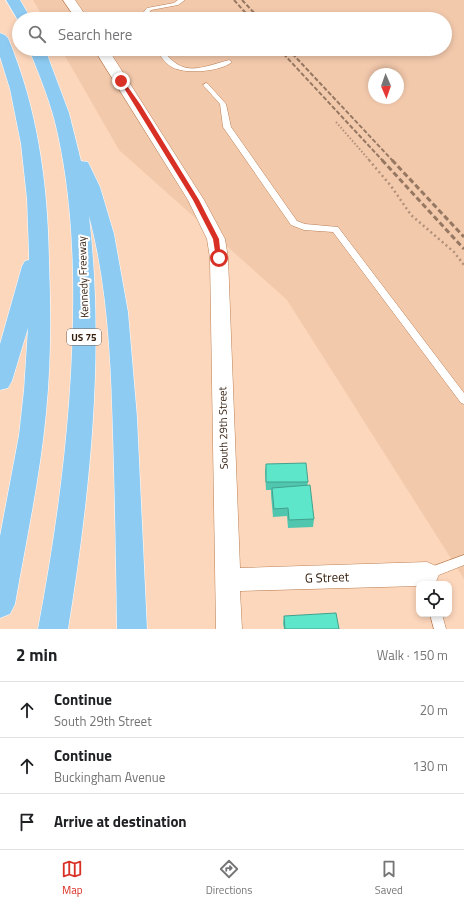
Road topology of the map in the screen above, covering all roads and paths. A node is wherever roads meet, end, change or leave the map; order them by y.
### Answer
1 (12, 0) edge
2 (69, 0) edge
3 (182, 0) edge
4 (20, 12) edge
5 (77, 12) edge
6 (147, 12) edge
7 (0, 38) edge
8 (40, 56) edge
9 (106, 56) edge
10 (164, 56) edge
11 (229, 62) dead end
12 (206, 85) dead end
13 (336, 122) dead end
14 (67, 135) junction
15 (39, 238) junction
16 (464, 265) edge
17 (0, 381) edge
18 (464, 400) edge
19 (464, 560) edge
20 (428, 579) edge
21 (227, 580) junction
22 (0, 604) edge
23 (437, 617) edge
24 (53, 629) edge
25 (132, 629) edge
26 (229, 629) edge
27 (440, 629) edge

1 - 4 highway
2 - 5 street
3 - 6 lane
7 - 15 highway
8 - 14 highway, Kennedy Freeway / US 75
9 - 21 street, South 29th Street
10 - 11 lane
12 - 18 lane
13 - 16 path
14 - 24 highway, Kennedy Freeway / US 75
14 - 25 highway
15 - 17 highway
15 - 22 highway
19 - 20 lane
20 - 21 street, G Street
21 - 26 street, South 29th Street
23 - 27 lane

